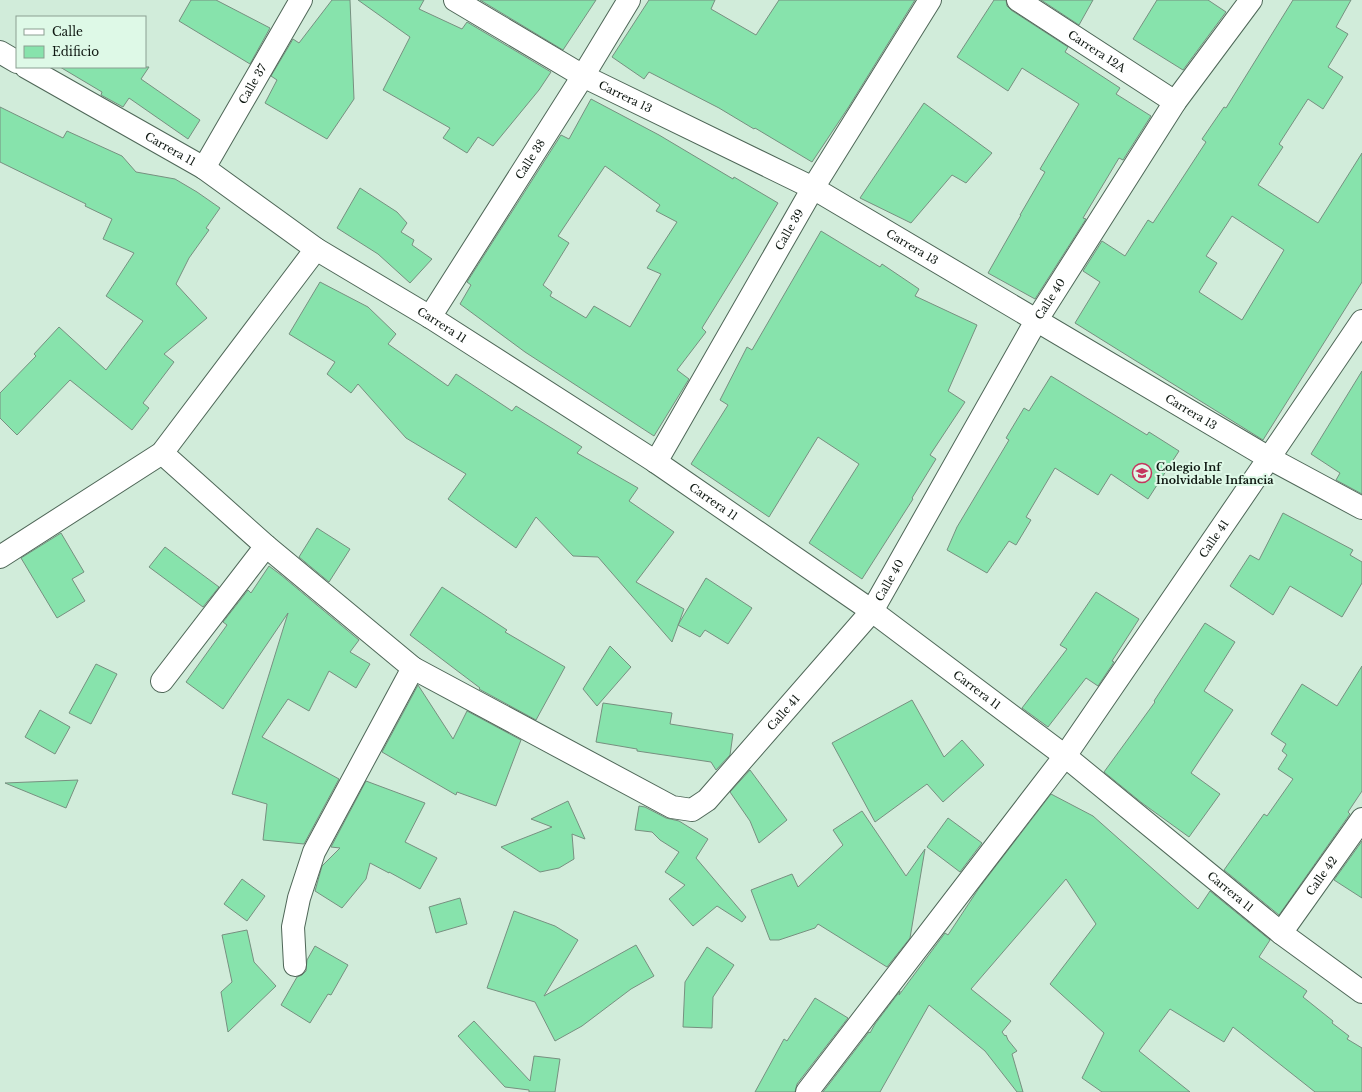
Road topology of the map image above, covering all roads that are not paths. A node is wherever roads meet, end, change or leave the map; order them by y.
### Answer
1 (301, 0) edge
2 (455, 0) edge
3 (629, 0) edge
4 (930, 0) edge
5 (1018, 0) edge
6 (1252, 0) edge
7 (0, 52) edge
8 (16, 61) edge
9 (28, 68) edge
10 (583, 76) junction
11 (1175, 102) junction
12 (204, 168) junction
13 (813, 188) junction
14 (316, 249) junction
15 (430, 317) junction
16 (1036, 321) junction
17 (1362, 321) edge
18 (162, 453) junction
19 (1270, 458) junction
20 (656, 462) junction
21 (1362, 508) edge
22 (266, 546) junction
23 (0, 557) edge
24 (872, 611) junction
25 (413, 668) junction
26 (162, 681) dead end
27 (1065, 756) junction
28 (1362, 819) edge
29 (1281, 933) junction
30 (295, 965) dead end
31 (1362, 992) edge
32 (807, 1092) edge

1 - 12 street, Calle 37
2 - 10 street, Carrera 13
3 - 10 street, Calle 38
4 - 13 street, Calle 39
5 - 11 street, Carrera 12A
6 - 11 street, Calle 40
7 - 8 street
9 - 12 street, Carrera 11
10 - 13 street, Carrera 13
10 - 15 street, Calle 38
11 - 16 street, Calle 40
12 - 14 street, Carrera 11
13 - 16 street, Carrera 13
13 - 20 street, Calle 39
14 - 15 street, Carrera 11
14 - 18 street
15 - 20 street, Carrera 11
16 - 19 street, Carrera 13
16 - 24 street, Calle 40
17 - 19 street, Calle 41
18 - 22 street
18 - 23 street
19 - 21 street, Carrera 13
19 - 27 street, Calle 41
20 - 24 street, Carrera 11
22 - 25 street
22 - 26 street
24 - 25 street, Calle 41
24 - 27 street, Carrera 11
25 - 30 street
27 - 29 street, Carrera 11
27 - 32 street, Calle 41
28 - 29 street, Calle 42
29 - 31 street, Carrera 11

